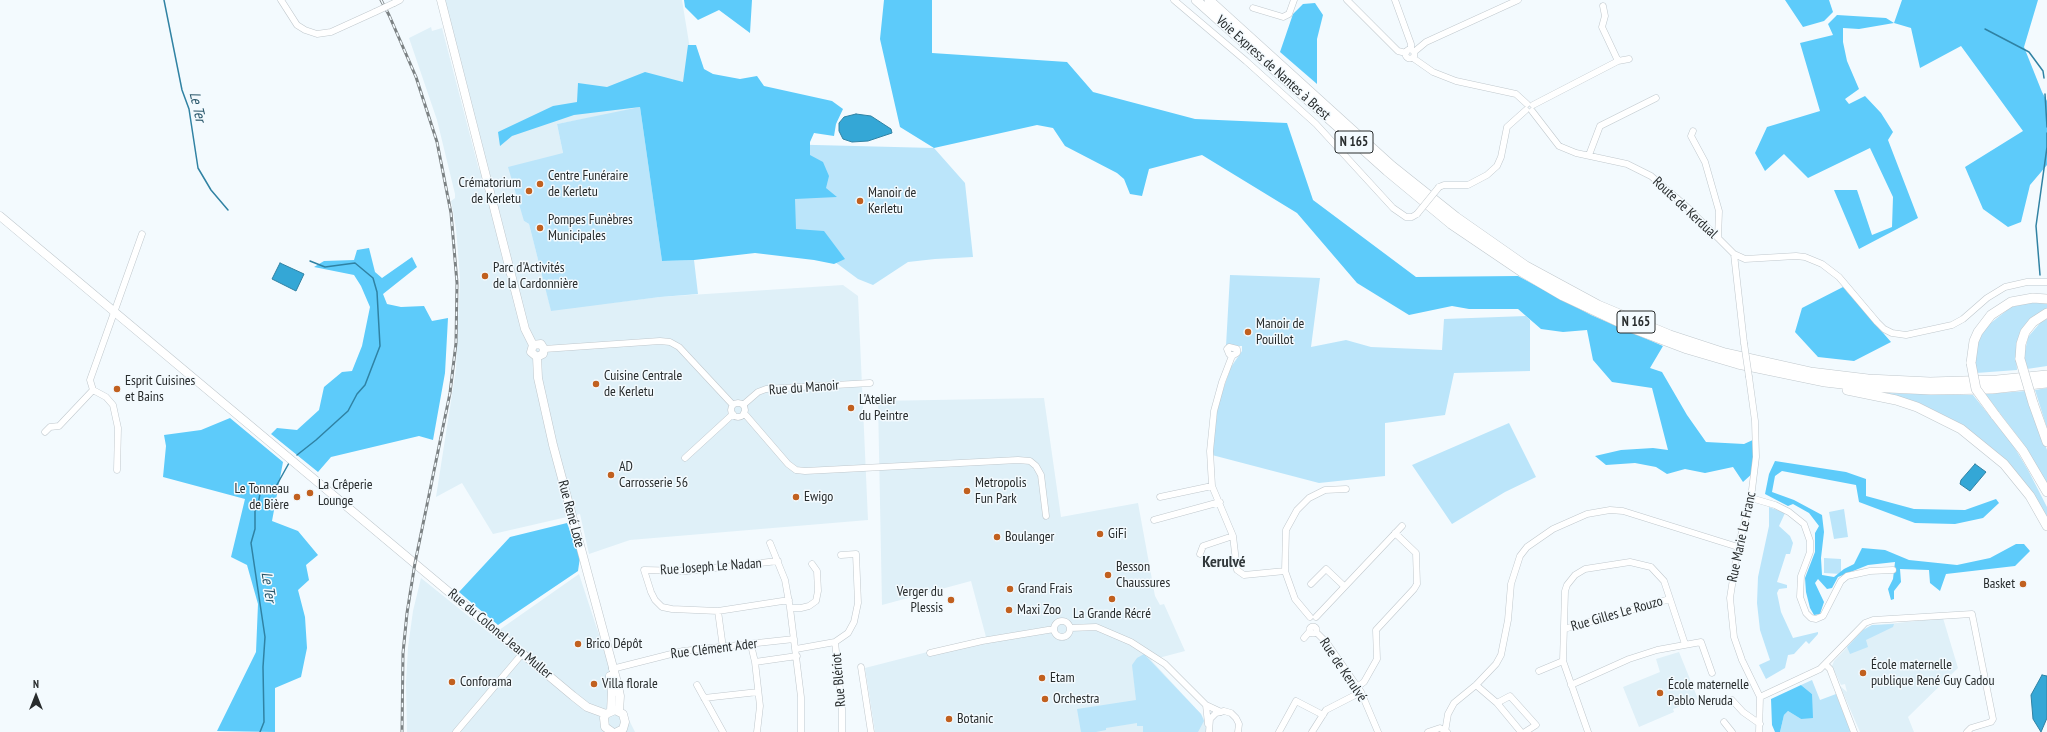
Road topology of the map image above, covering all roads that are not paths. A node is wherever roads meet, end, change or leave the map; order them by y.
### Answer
1 (281, 0) edge
2 (441, 0) edge
3 (1174, 0) edge
4 (1196, 0) edge
5 (1209, 0) edge
6 (1294, 0) edge
7 (1346, 0) edge
8 (1395, 0) edge
9 (1518, 0) edge
10 (397, 1) edge
11 (1603, 6) dead end
12 (1253, 8) dead end
13 (1411, 53) junction
14 (1629, 59) dead end
15 (1618, 61) junction
16 (1656, 98) dead end
17 (1529, 108) junction
18 (1693, 130) dead end
19 (1589, 155) junction
20 (0, 216) edge
21 (142, 234) dead end
22 (1718, 238) junction
23 (1734, 254) junction
24 (2047, 282) edge
25 (2047, 299) edge
26 (114, 312) junction
27 (2047, 313) edge
28 (533, 345) junction
29 (544, 349) junction
30 (1232, 356) dead end
31 (537, 357) junction
32 (2047, 371) edge
33 (2047, 375) edge
34 (2028, 378) junction
35 (1825, 382) junction
36 (870, 383) dead end
37 (2047, 383) edge
38 (93, 390) junction
39 (733, 405) junction
40 (743, 405) junction
41 (744, 413) junction
42 (733, 414) junction
43 (45, 432) dead end
44 (2047, 442) edge
45 (685, 458) dead end
46 (117, 470) dead end
47 (1212, 486) junction
48 (1346, 489) dead end
49 (2047, 492) edge
50 (1160, 497) dead end
51 (1752, 498) junction
52 (1220, 502) junction
53 (1046, 516) dead end
54 (1154, 520) dead end
55 (1402, 526) dead end
56 (2047, 526) edge
57 (1395, 533) junction
58 (1233, 536) junction
59 (770, 543) dead end
60 (1738, 547) junction
61 (1200, 554) dead end
62 (841, 555) dead end
63 (778, 561) junction
64 (812, 564) dead end
65 (1893, 570) dead end
66 (1285, 571) junction
67 (1311, 584) dead end
68 (1344, 586) junction
69 (1670, 599) junction
70 (789, 600) junction
71 (790, 608) junction
72 (718, 611) junction
73 (1313, 619) junction
74 (1070, 628) junction
75 (1564, 628) junction
76 (1054, 629) junction
77 (1313, 630) junction
78 (1304, 638) dead end
79 (794, 639) junction
80 (835, 642) junction
81 (1685, 644) junction
82 (751, 645) junction
83 (722, 648) junction
84 (796, 649) junction
85 (930, 653) dead end
86 (522, 654) junction
87 (797, 656) junction
88 (1563, 661) junction
89 (755, 662) junction
90 (1826, 665) junction
91 (861, 668) dead end
92 (612, 669) junction
93 (1539, 671) dead end
94 (1712, 673) dead end
95 (697, 685) dead end
96 (1476, 685) junction
97 (1571, 685) junction
98 (1357, 687) junction
99 (758, 692) junction
100 (1361, 692) junction
101 (1760, 697) junction
102 (704, 698) junction
103 (1732, 700) dead end
104 (1497, 704) junction
105 (1206, 705) junction
106 (587, 707) junction
107 (612, 712) junction
108 (1221, 712) junction
109 (1323, 715) junction
110 (1724, 722) dead end
111 (604, 723) junction
112 (1208, 724) junction
113 (1760, 724) junction
114 (623, 730) edge
115 (456, 732) edge
116 (612, 732) edge
117 (723, 732) edge
118 (757, 732) edge
119 (801, 732) edge
120 (842, 732) edge
121 (871, 732) edge
122 (1209, 732) edge
123 (1238, 732) edge
124 (1279, 732) edge
125 (1312, 732) edge
126 (1378, 732) edge
127 (1428, 732) edge
128 (1446, 732) edge
129 (1521, 732) edge
130 (1525, 732) edge
131 (1588, 732) edge
132 (1732, 732) edge
133 (1759, 732) edge
134 (1854, 732) edge
135 (1967, 732) edge

1 - 10 street, bridge
2 - 28 main road
3 - 17 street, bridge
4 - 35 highway, Voie Express de Nantes à Brest / N 165
5 - 34 highway, Voie Express de Nantes à Brest / N 165
6 - 12 street
7 - 13 street, Route de Kerdual
8 - 13 street
9 - 13 street
11 - 15 street
13 - 17 street, Route de Kerdual
14 - 15 street
15 - 17 street
16 - 19 street
17 - 19 street, Route de Kerdual
18 - 22 street
19 - 22 street, Route de Kerdual
20 - 26 main road, Rue du Colonel Jean Muller
21 - 26 street
22 - 23 street, Route de Kerdual
23 - 24 street
23 - 51 street, Rue Marie Le Franc, bridge
25 - 49 highway, bridge
26 - 38 street
26 - 86 main road, Rue du Colonel Jean Muller
27 - 44 highway, bridge
28 - 29 main road
28 - 31 main road
29 - 31 main road
29 - 39 street
30 - 47 street
31 - 92 main road, Rue René Lote
32 - 34 highway
33 - 34 highway, Voie Express de Nantes à Brest / N 165
35 - 37 highway, Voie Express de Nantes à Brest / N 165
35 - 56 highway
36 - 40 street, Rue du Manoir
38 - 43 street
38 - 46 street
39 - 40 street
39 - 42 street
40 - 41 street
41 - 42 street
41 - 53 street
42 - 45 street
47 - 50 street
47 - 52 street
48 - 66 street
51 - 60 street, Rue Marie Le Franc
51 - 65 street
52 - 54 street
52 - 58 street
55 - 57 street
57 - 68 street
57 - 98 street
58 - 61 street
58 - 66 street
59 - 63 street
60 - 96 street
60 - 101 street, Rue Marie Le Franc
62 - 80 street, Rue Blériot
63 - 70 street
63 - 72 street, Rue Joseph Le Nadan
64 - 71 street
66 - 73 street
67 - 68 street
68 - 73 street
69 - 75 street, Rue Gilles Le Rouzo
69 - 75 street
69 - 81 street
70 - 71 street
70 - 72 street
71 - 79 street
72 - 83 street
73 - 77 street
74 - 76 street
74 - 76 street
74 - 105 street
75 - 88 street
76 - 85 street
77 - 78 street
77 - 98 street, Rue de Kerulvé
79 - 82 street, Rue Clément Ader
79 - 84 street
80 - 84 street
80 - 120 street, Rue Blériot
81 - 94 street
81 - 97 street
82 - 83 street, Rue Clément Ader
82 - 89 street
83 - 92 street, Rue Clément Ader
84 - 87 street
86 - 106 main road, Rue du Colonel Jean Muller
86 - 115 street
87 - 89 street
87 - 119 street
88 - 93 street
88 - 97 street
89 - 99 street
90 - 101 street
90 - 134 street
90 - 135 street
91 - 121 street
92 - 107 main road, Rue René Lote
95 - 102 street
96 - 104 street
96 - 128 street
97 - 131 street
98 - 100 street, Rue de Kerulvé
99 - 102 street
99 - 118 street
100 - 109 street
100 - 126 street, Rue de Kerulvé
101 - 113 street, Rue Marie Le Franc
102 - 117 street
103 - 113 street
104 - 129 street
104 - 130 street
105 - 108 street
105 - 112 street
106 - 107 main road, Rue du Colonel Jean Muller
106 - 111 main road, Rue du Colonel Jean Muller
107 - 111 main road
107 - 114 main road
108 - 112 street
108 - 123 street
109 - 124 street
109 - 125 street
110 - 132 street
111 - 116 main road, Rue du Colonel Jean Muller
112 - 122 street
113 - 133 street, Rue Marie Le Franc
127 - 128 street

